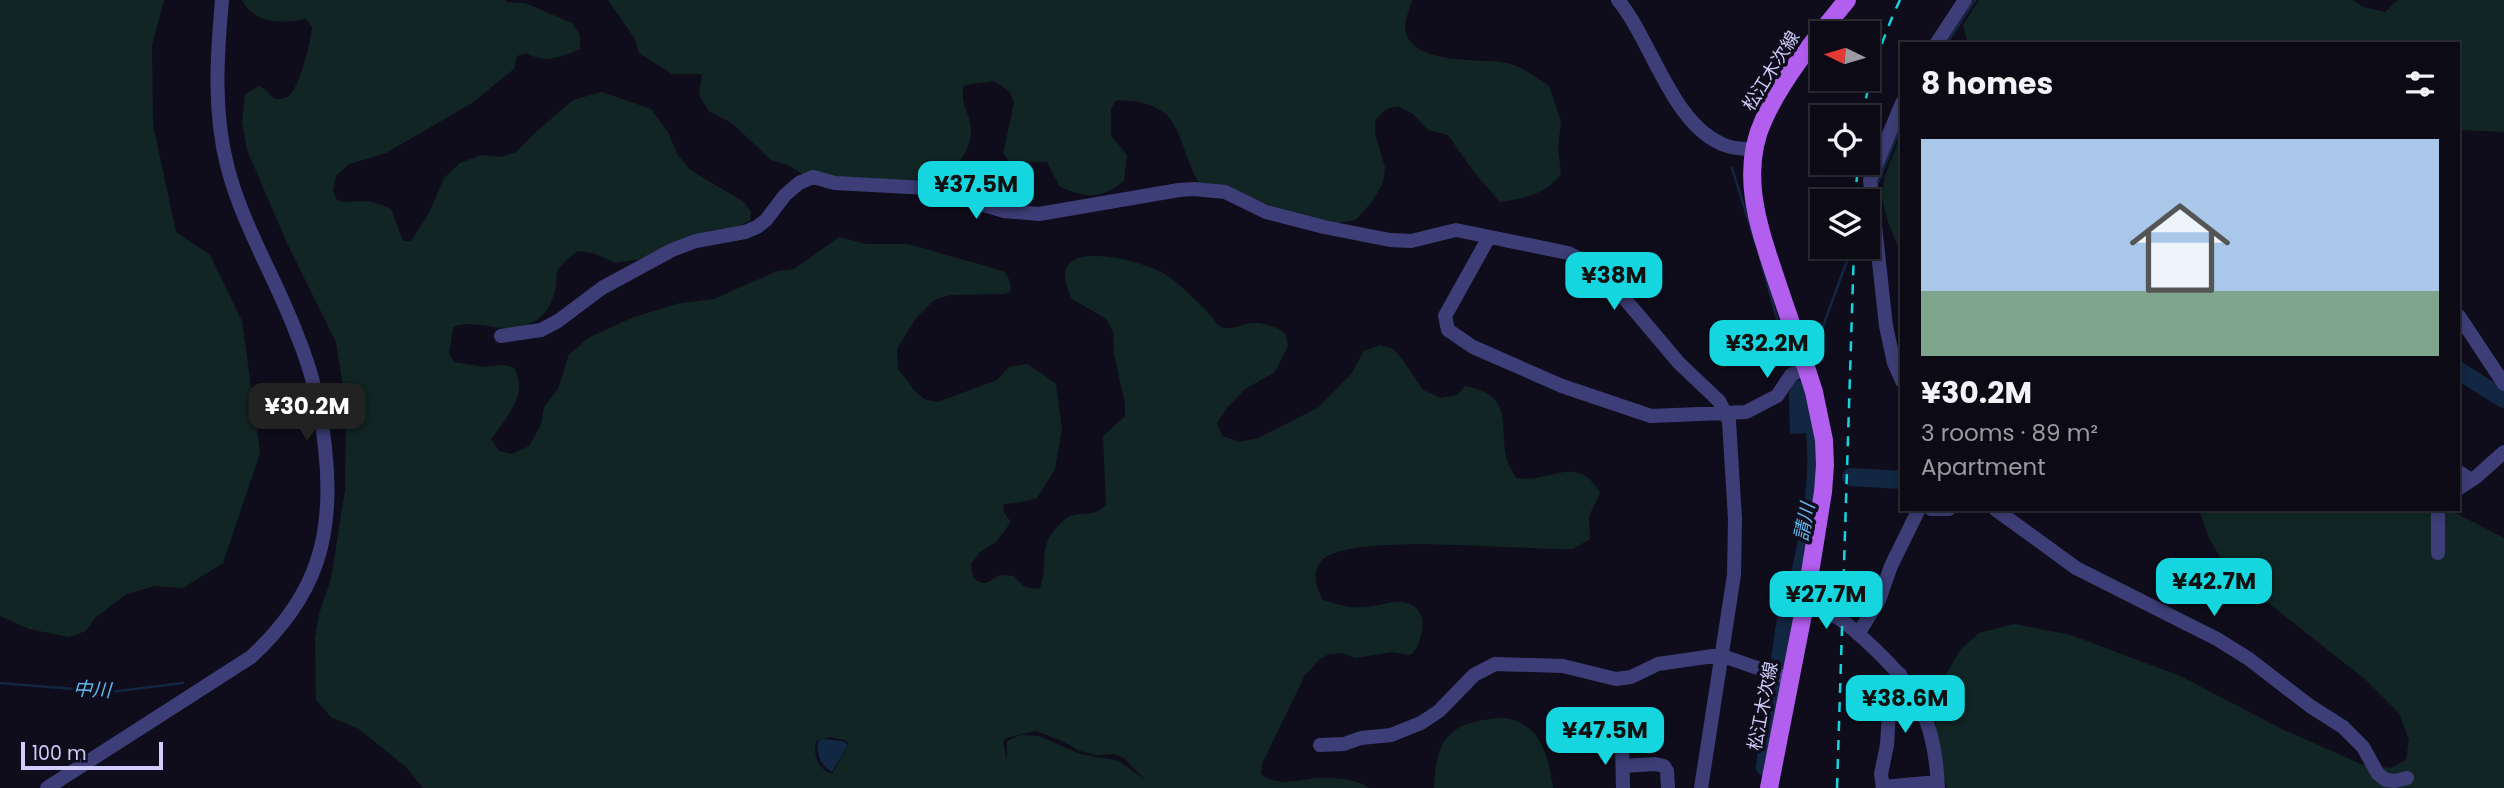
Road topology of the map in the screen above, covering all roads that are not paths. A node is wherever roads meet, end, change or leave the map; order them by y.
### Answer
1 (222, 0) edge
2 (1618, 0) edge
3 (1847, 0) edge
4 (1965, 0) edge
5 (1937, 42) edge
6 (1900, 108) edge
7 (1754, 149) junction
8 (1489, 237) junction
9 (2460, 318) edge
10 (501, 336) dead end
11 (1807, 368) junction
12 (1900, 376) edge
13 (2504, 384) edge
14 (1726, 412) junction
15 (2504, 452) edge
16 (2463, 480) edge
17 (1918, 511) edge
18 (1998, 511) edge
19 (2438, 511) edge
20 (2438, 553) dead end
21 (1805, 604) junction
22 (1858, 634) junction
23 (1720, 655) junction
24 (1900, 674) junction
25 (1780, 676) junction
26 (1622, 744) dead end
27 (1320, 745) dead end
28 (1623, 766) junction
29 (2407, 778) dead end
30 (1938, 785) edge
31 (47, 788) edge
32 (1623, 788) edge
33 (1668, 788) edge
34 (1701, 788) edge
35 (1769, 788) edge
36 (1883, 788) edge

1 - 31 street
2 - 7 street
3 - 7 main road, 松江木次線
4 - 5 street
6 - 12 street
7 - 11 main road, 松江木次線
8 - 10 street
8 - 14 street
8 - 14 street
9 - 13 street
11 - 14 street
11 - 21 main road, 松江木次線
14 - 23 street
15 - 16 street
17 - 22 street
18 - 29 street
19 - 20 street
21 - 22 street
21 - 25 main road, 松江木次線
22 - 24 street
23 - 25 street
23 - 27 street
23 - 34 street
24 - 30 street
24 - 36 street
25 - 35 main road, 松江木次線
26 - 28 street
28 - 32 street
28 - 33 street
30 - 36 street

